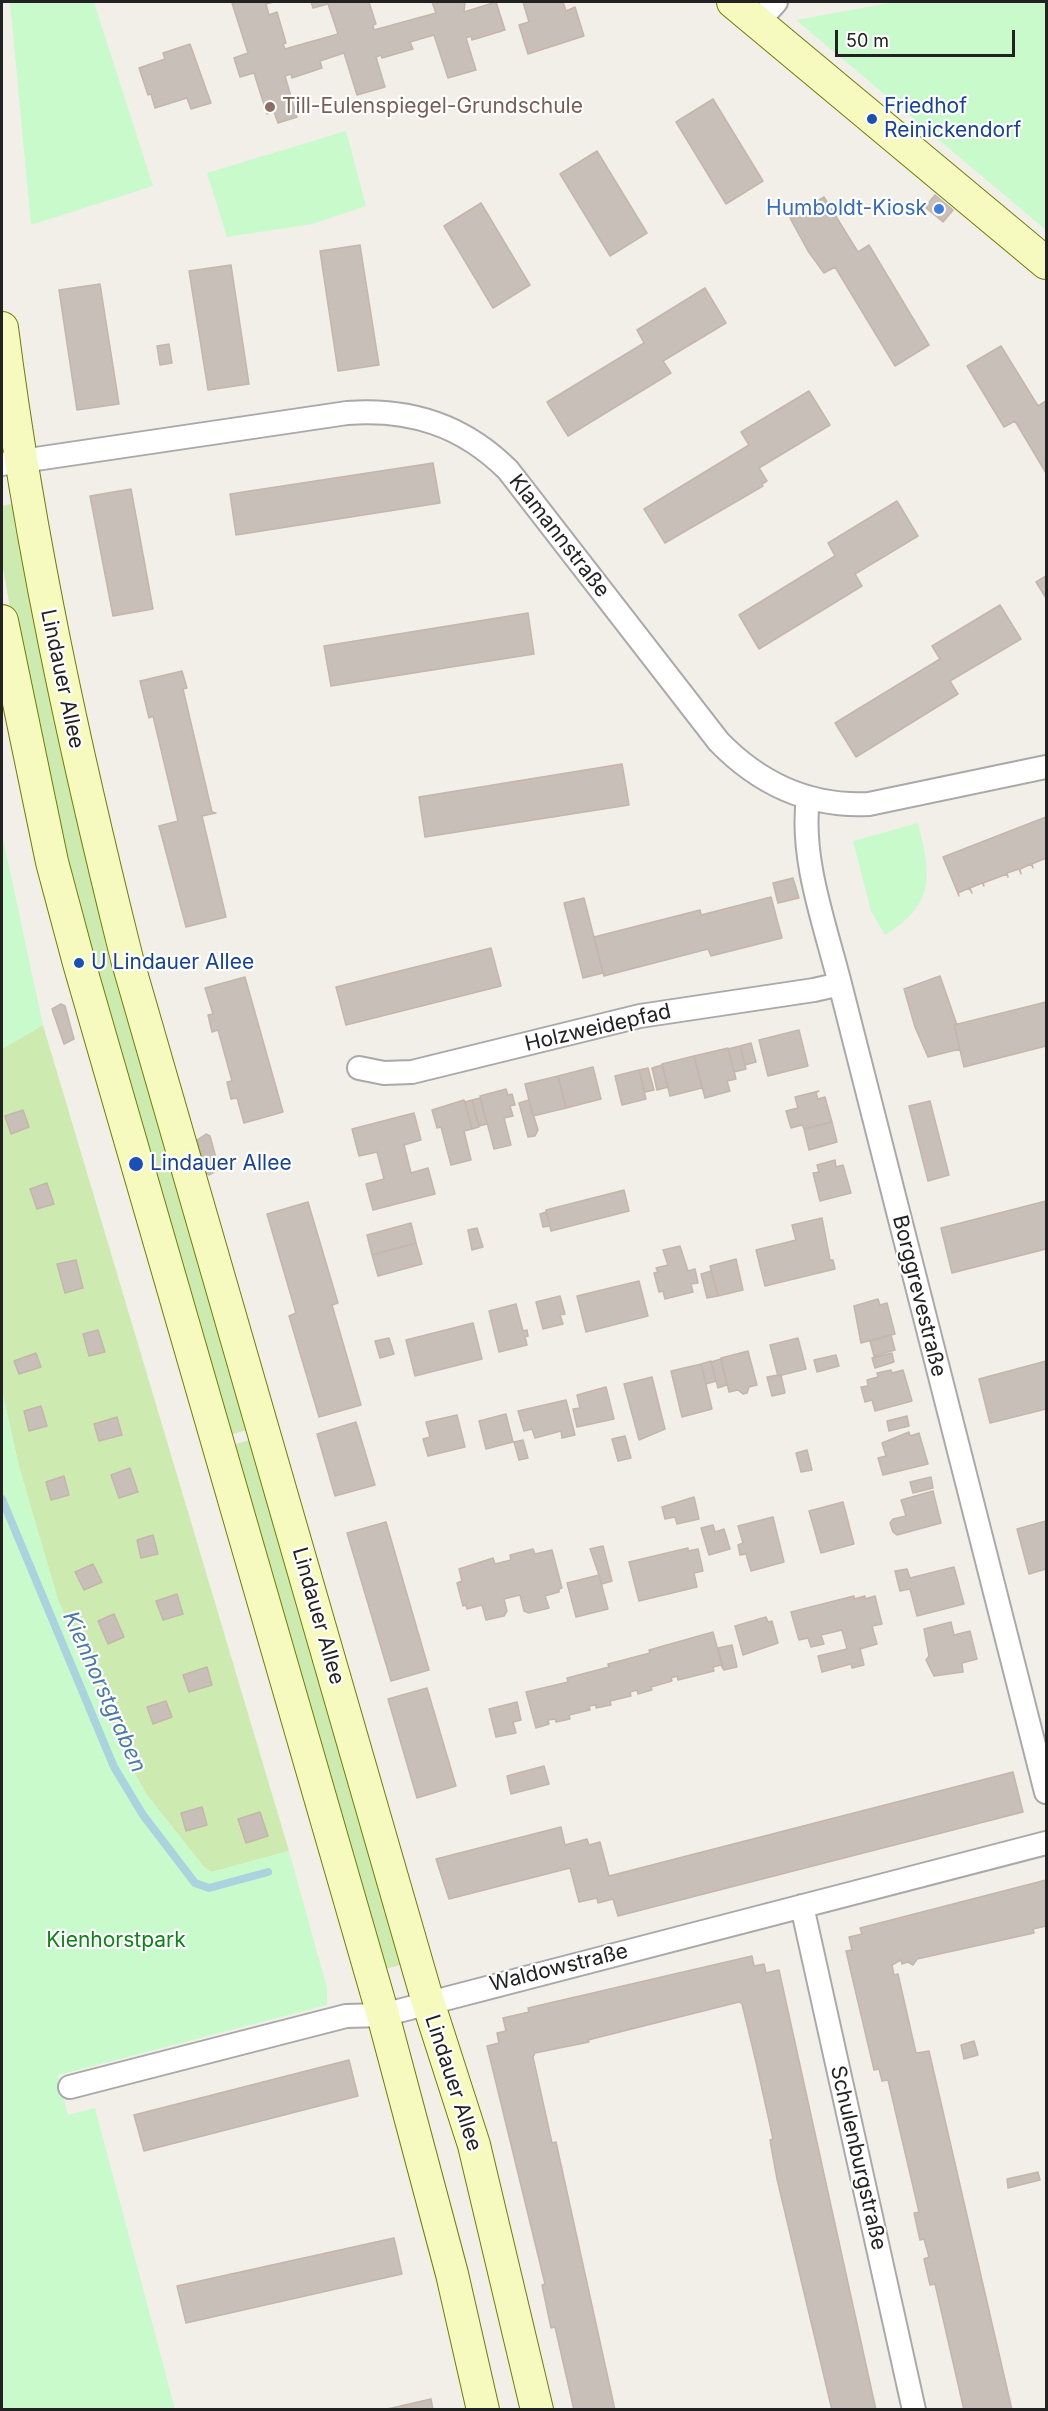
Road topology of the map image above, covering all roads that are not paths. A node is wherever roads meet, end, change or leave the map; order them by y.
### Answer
1 (733, 2) edge
2 (767, 12) edge
3 (1047, 263) edge
4 (2, 328) edge
5 (11, 463) edge
6 (2, 621) edge
7 (1047, 767) edge
8 (807, 798) junction
9 (840, 984) junction
10 (359, 1068) dead end
11 (1047, 1792) edge
12 (1047, 1843) edge
13 (802, 1905) junction
14 (428, 2002) junction
15 (383, 2014) junction
16 (70, 2087) dead end
17 (483, 2409) edge
18 (537, 2409) edge
19 (914, 2409) edge

1 - 2 main road
2 - 3 main road
4 - 5 main road, Lindauer Allee
5 - 8 street, Klamannstraße
5 - 14 main road, Lindauer Allee
6 - 15 main road
7 - 8 street, Klamannstraße
8 - 9 street, Borggrevestraße
9 - 10 street, Holzweidepfad
9 - 11 street, Borggrevestraße
12 - 13 street, Waldowstraße
13 - 14 street, Waldowstraße
13 - 19 street, Schulenburgstraße
14 - 15 street, Waldowstraße
14 - 18 main road, Lindauer Allee
15 - 16 street, Waldowstraße
15 - 17 main road

